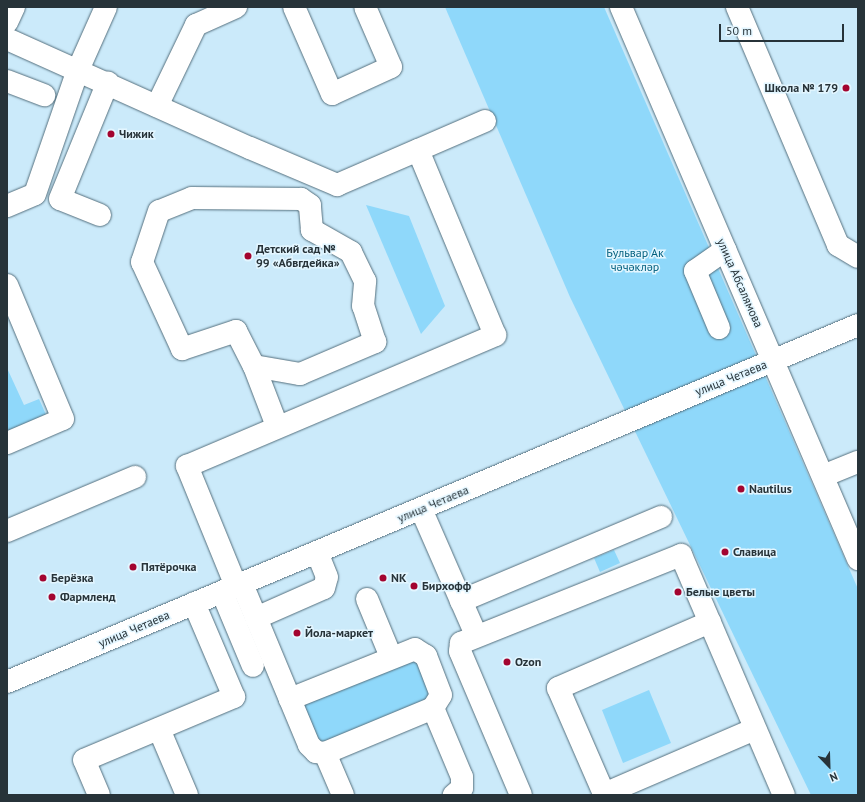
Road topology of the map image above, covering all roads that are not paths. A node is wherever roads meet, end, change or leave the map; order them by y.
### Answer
1 (14, 7) edge
2 (106, 7) edge
3 (236, 7) edge
4 (294, 7) edge
5 (365, 7) edge
6 (621, 7) edge
7 (737, 7) edge
8 (7, 22) edge
9 (7, 39) edge
10 (78, 70) junction
11 (7, 81) edge
12 (108, 82) junction
13 (44, 95) dead end
14 (157, 106) junction
15 (485, 121) dead end
16 (418, 150) junction
17 (323, 179) junction
18 (310, 205) junction
19 (7, 206) edge
20 (100, 215) dead end
21 (726, 250) junction
22 (858, 257) edge
23 (7, 286) edge
24 (858, 325) edge
25 (718, 328) dead end
26 (774, 361) junction
27 (254, 366) junction
28 (278, 426) junction
29 (7, 443) edge
30 (858, 462) edge
31 (823, 476) junction
32 (135, 477) dead end
33 (421, 509) junction
34 (661, 517) dead end
35 (7, 531) edge
36 (316, 552) junction
37 (858, 559) edge
38 (233, 587) junction
39 (366, 598) dead end
40 (461, 601) junction
41 (194, 604) junction
42 (256, 618) junction
43 (710, 622) junction
44 (476, 635) junction
45 (391, 657) junction
46 (253, 666) dead end
47 (7, 682) edge
48 (290, 700) junction
49 (433, 708) junction
50 (159, 729) junction
51 (756, 729) junction
52 (325, 753) junction
53 (99, 795) edge
54 (187, 795) edge
55 (343, 795) edge
56 (454, 795) edge
57 (521, 795) edge
58 (784, 795) edge

1 - 8 street
2 - 10 street
3 - 14 street
4 - 5 street
6 - 21 street, улица Абсалямова
7 - 22 street
9 - 10 street
10 - 12 street
10 - 19 street
11 - 13 street
12 - 14 street
12 - 20 street
14 - 17 street
15 - 16 street
16 - 17 street
16 - 28 street
17 - 18 street
18 - 27 street
18 - 27 street
21 - 25 street
21 - 26 street, улица Абсалямова
23 - 29 street
24 - 26 street, улица Четаева
26 - 31 street, улица Абсалямова
26 - 33 street, улица Четаева
27 - 28 street
28 - 38 street
30 - 31 street
31 - 37 street, улица Абсалямова
32 - 35 street
33 - 36 street, улица Четаева
33 - 40 street
34 - 40 street
36 - 38 street, улица Четаева
36 - 42 street
38 - 41 street, улица Четаева
38 - 42 street
38 - 46 street
39 - 45 street
40 - 44 street
41 - 47 street, улица Четаева
41 - 50 street
42 - 48 street
43 - 44 street
43 - 51 street
43 - 51 street
44 - 57 street
45 - 48 street
45 - 49 street
48 - 52 street
49 - 52 street
49 - 56 street
50 - 53 street
50 - 54 street
51 - 58 street
52 - 55 street

